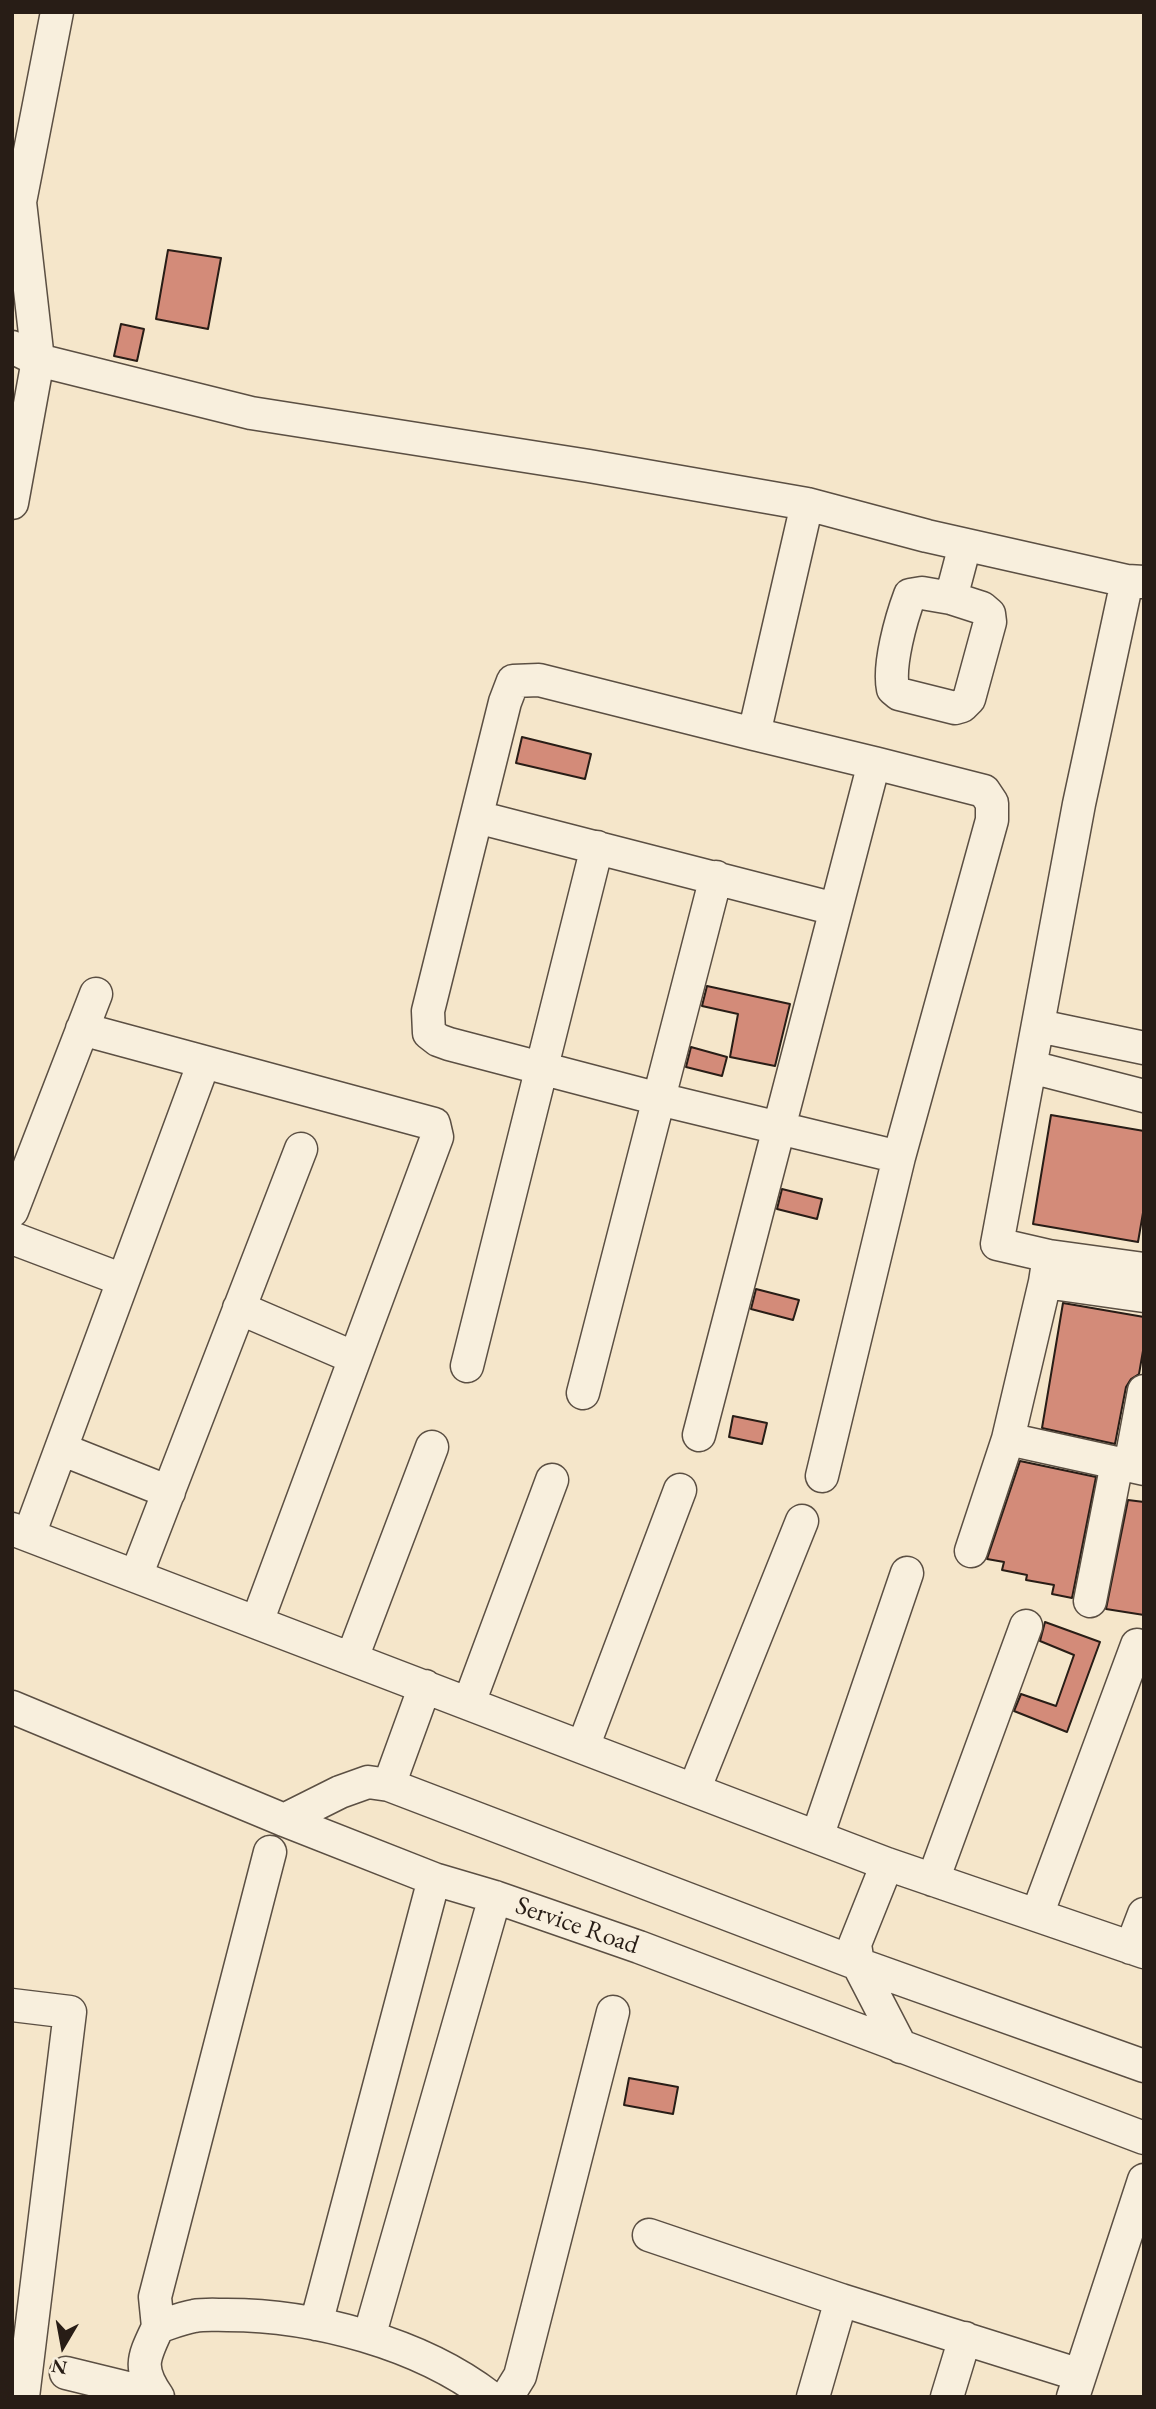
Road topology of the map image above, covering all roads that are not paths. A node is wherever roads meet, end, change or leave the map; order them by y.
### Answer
1 (57, 12) edge
2 (25, 354) edge
3 (12, 503) edge
4 (807, 504) junction
5 (965, 545) junction
6 (1135, 581) edge
7 (951, 598) dead end
8 (754, 734) junction
9 (874, 763) junction
10 (477, 817) junction
11 (597, 847) junction
12 (716, 877) junction
13 (835, 909) junction
14 (96, 994) dead end
15 (1039, 1026) junction
16 (82, 1029) junction
17 (1144, 1048) edge
18 (204, 1062) junction
19 (540, 1067) junction
20 (1031, 1067) junction
21 (1144, 1096) edge
22 (659, 1099) junction
23 (780, 1128) junction
24 (301, 1149) dead end
25 (899, 1157) junction
26 (12, 1212) edge
27 (12, 1238) edge
28 (1047, 1269) junction
29 (1144, 1269) edge
30 (123, 1280) junction
31 (1144, 1296) edge
32 (239, 1308) junction
33 (355, 1358) junction
34 (467, 1366) dead end
35 (1144, 1391) edge
36 (583, 1393) dead end
37 (699, 1435) dead end
38 (1008, 1439) junction
39 (432, 1447) dead end
40 (61, 1449) junction
41 (1130, 1466) edge
42 (822, 1476) dead end
43 (552, 1480) dead end
44 (680, 1490) dead end
45 (169, 1492) junction
46 (802, 1521) dead end
47 (20, 1532) edge
48 (971, 1551) dead end
49 (906, 1573) dead end
50 (136, 1576) junction
51 (1090, 1601) dead end
52 (257, 1622) junction
53 (1026, 1626) dead end
54 (1137, 1645) dead end
55 (352, 1658) junction
56 (425, 1686) junction
57 (469, 1703) junction
58 (12, 1707) edge
59 (583, 1748) junction
60 (389, 1785) junction
61 (694, 1790) junction
62 (284, 1820) junction
63 (817, 1837) junction
64 (270, 1852) dead end
65 (887, 1864) junction
66 (434, 1879) junction
67 (933, 1880) junction
68 (495, 1897) junction
69 (1144, 1914) edge
70 (1037, 1915) junction
71 (1138, 1950) edge
72 (858, 1964) junction
73 (12, 2005) edge
74 (613, 2012) dead end
75 (901, 2047) junction
76 (1144, 2066) edge
77 (1144, 2138) edge
78 (1144, 2180) edge
79 (649, 2235) dead end
80 (841, 2300) junction
81 (316, 2324) junction
82 (158, 2327) junction
83 (369, 2337) junction
84 (965, 2339) junction
85 (66, 2372) dead end
86 (1077, 2386) edge
87 (156, 2396) edge
88 (23, 2397) edge
89 (490, 2397) edge
90 (507, 2397) edge
91 (813, 2397) edge
92 (947, 2397) edge

1 - 2 street
2 - 3 street
2 - 4 street
4 - 5 street
4 - 8 street
5 - 6 street
5 - 7 street
6 - 15 street
8 - 9 street
8 - 10 street
9 - 13 street
9 - 25 street
10 - 11 street
10 - 19 street
11 - 12 street
11 - 19 street
12 - 13 street
12 - 22 street
13 - 23 street
14 - 16 street
15 - 17 street
15 - 20 street
16 - 18 street
16 - 26 street
18 - 30 street
18 - 33 street
19 - 22 street
19 - 34 street
20 - 21 street
20 - 28 street
22 - 23 street
22 - 36 street
23 - 25 street
23 - 37 street
24 - 32 street
25 - 42 street
27 - 30 street
28 - 29 street
28 - 31 street
28 - 38 street
30 - 40 street
32 - 33 street
32 - 45 street
33 - 52 street
35 - 41 street
38 - 41 street
38 - 48 street
39 - 55 street
40 - 45 street
40 - 47 street
41 - 51 street
43 - 57 street
44 - 59 street
45 - 50 street
46 - 61 street
47 - 50 street
49 - 63 street
50 - 52 street
52 - 55 street
53 - 67 street
54 - 70 street
55 - 56 street
56 - 57 street
56 - 60 street
57 - 59 street
58 - 62 street, Service Road
59 - 61 street
60 - 62 street
60 - 72 street
61 - 63 street
62 - 66 street, Service Road
63 - 65 street
64 - 82 street
65 - 67 street
65 - 72 street
66 - 68 street, Service Road
66 - 81 street
67 - 70 street
68 - 75 street, Service Road
68 - 83 street
69 - 71 street
70 - 71 street
72 - 75 street
72 - 76 street
73 - 88 street
74 - 90 street
75 - 77 street, Service Road
78 - 86 street
79 - 80 street
80 - 84 street
80 - 91 street
81 - 82 street
81 - 83 street
82 - 87 street
83 - 89 street
84 - 86 street
84 - 92 street
85 - 87 street

